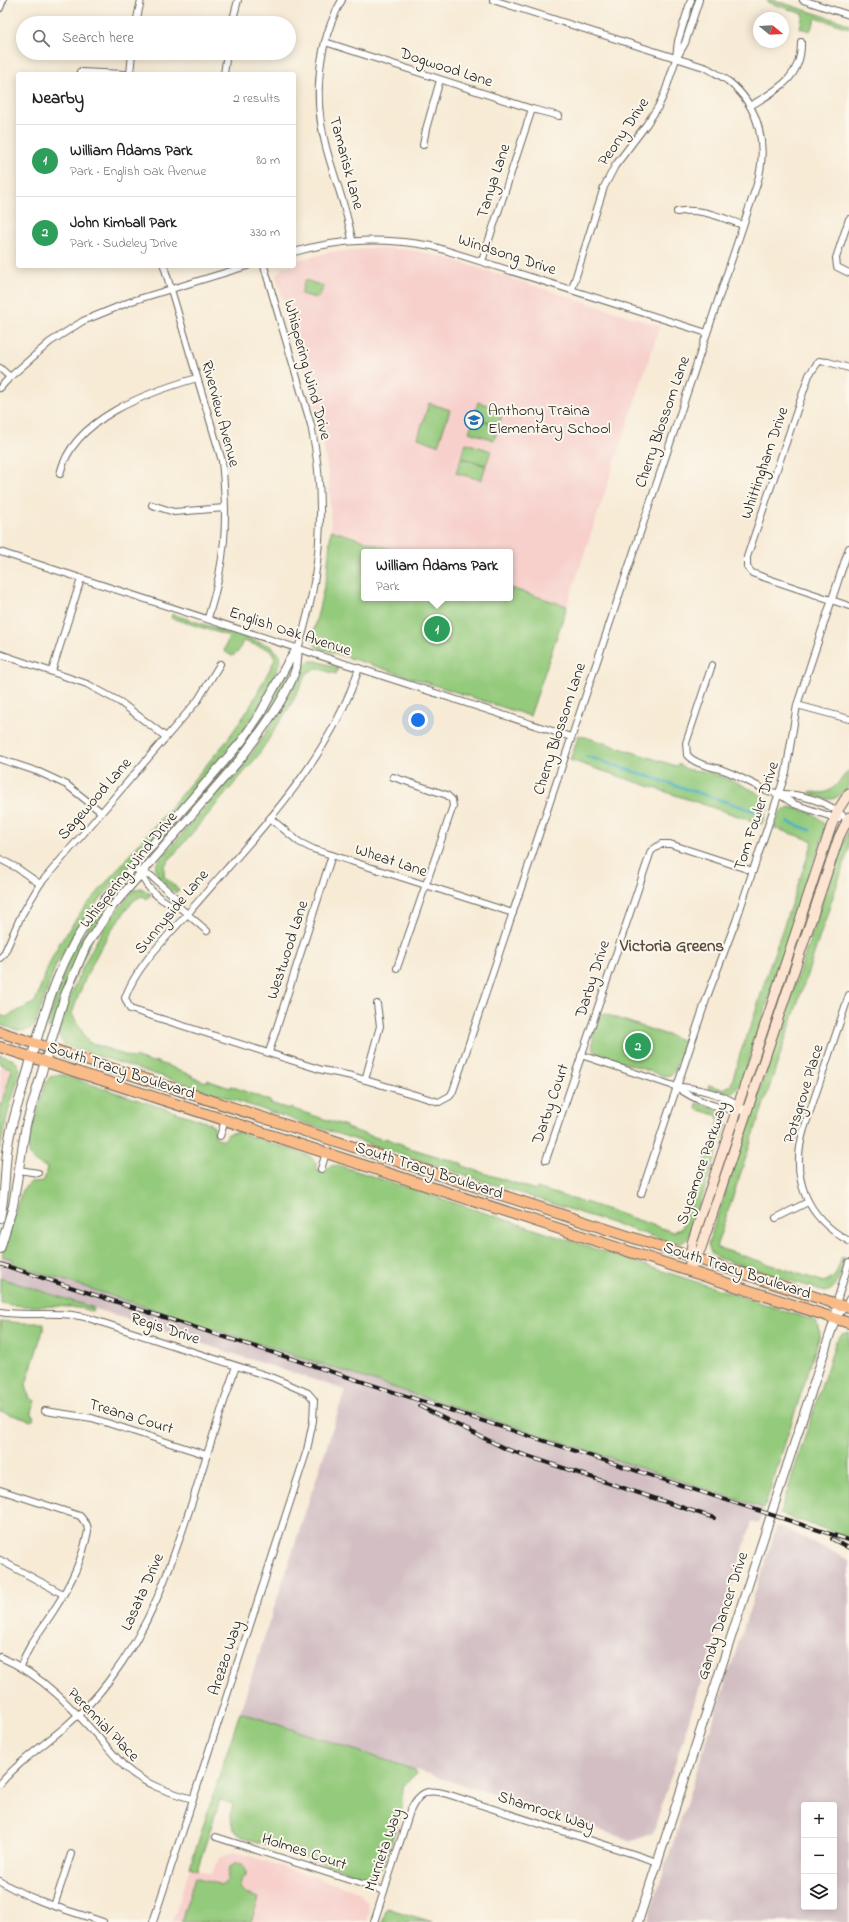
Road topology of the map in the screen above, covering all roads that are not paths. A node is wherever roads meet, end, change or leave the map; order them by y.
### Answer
1 (3, 0) edge
2 (141, 0) edge
3 (238, 0) edge
4 (342, 0) edge
5 (493, 0) edge
6 (691, 0) edge
7 (699, 0) edge
8 (803, 0) edge
9 (0, 8) edge
10 (849, 15) edge
11 (138, 16) edge
12 (234, 16) edge
13 (325, 42) junction
14 (801, 42) dead end
15 (676, 59) junction
16 (131, 60) edge
17 (226, 60) edge
18 (130, 72) edge
19 (224, 72) edge
20 (440, 80) junction
21 (750, 106) junction
22 (532, 109) junction
23 (559, 116) dead end
24 (423, 145) dead end
25 (677, 212) dead end
26 (849, 219) edge
27 (743, 225) junction
28 (352, 240) junction
29 (296, 251) edge
30 (482, 261) junction
31 (165, 268) edge
32 (240, 268) edge
33 (265, 268) edge
34 (849, 273) edge
35 (171, 289) junction
36 (572, 289) junction
37 (707, 333) junction
38 (0, 368) edge
39 (849, 368) edge
40 (10, 377) junction
41 (197, 378) junction
42 (0, 388) edge
43 (60, 474) dead end
44 (152, 506) dead end
45 (225, 508) junction
46 (849, 548) edge
47 (0, 552) edge
48 (81, 579) junction
49 (832, 600) junction
50 (849, 606) edge
51 (208, 618) junction
52 (298, 649) junction
53 (0, 654) edge
54 (220, 664) dead end
55 (712, 665) dead end
56 (359, 668) junction
57 (52, 671) junction
58 (797, 705) junction
59 (849, 719) edge
60 (571, 737) junction
61 (166, 738) junction
62 (0, 759) edge
63 (393, 777) dead end
64 (849, 793) edge
65 (779, 794) junction
66 (101, 812) junction
67 (837, 814) junction
68 (270, 818) junction
69 (848, 819) edge
70 (332, 855) junction
71 (0, 859) edge
72 (134, 867) junction
73 (753, 871) junction
74 (141, 874) junction
75 (40, 884) junction
76 (425, 885) junction
77 (178, 906) junction
78 (187, 914) junction
79 (512, 914) junction
80 (207, 931) dead end
81 (0, 958) edge
82 (397, 968) dead end
83 (849, 995) edge
84 (378, 1004) dead end
85 (0, 1032) edge
86 (35, 1043) junction
87 (0, 1047) edge
88 (49, 1048) junction
89 (269, 1052) junction
90 (581, 1055) junction
91 (32, 1057) junction
92 (45, 1062) junction
93 (365, 1080) junction
94 (677, 1087) junction
95 (737, 1108) junction
96 (747, 1111) junction
97 (225, 1120) junction
98 (220, 1136) dead end
99 (326, 1153) junction
100 (546, 1160) dead end
101 (321, 1169) dead end
102 (19, 1170) junction
103 (38, 1173) dead end
104 (641, 1194) dead end
105 (808, 1202) junction
106 (0, 1218) edge
107 (776, 1218) dead end
108 (849, 1241) edge
109 (0, 1249) edge
110 (693, 1257) junction
111 (849, 1262) edge
112 (689, 1271) junction
113 (845, 1304) edge
114 (0, 1312) edge
115 (835, 1319) junction
116 (849, 1323) edge
117 (236, 1366) junction
118 (314, 1400) joint
119 (45, 1411) dead end
120 (207, 1455) junction
121 (0, 1490) edge
122 (0, 1560) edge
123 (64, 1594) junction
124 (0, 1657) edge
125 (21, 1666) junction
126 (77, 1716) junction
127 (3, 1775) edge
128 (0, 1784) edge
129 (427, 1792) joint
130 (194, 1799) junction
131 (216, 1837) dead end
132 (71, 1854) dead end
133 (658, 1862) junction
134 (0, 1881) edge
135 (384, 1891) junction
136 (54, 1906) junction
137 (103, 1922) edge
138 (153, 1922) edge
139 (374, 1922) edge
140 (638, 1922) edge

1 - 9 street
2 - 11 street
3 - 12 street
4 - 13 street, Tamarisk Lane
5 - 15 street, Cherry Blossom Lane
6 - 15 street, Peony Drive
7 - 15 street, Peony Drive
8 - 10 street
13 - 20 street, Dogwood Lane
13 - 28 street, Tamarisk Lane
14 - 21 street
15 - 21 street, Cherry Blossom Lane
15 - 36 street, Peony Drive
16 - 18 street
17 - 19 street
20 - 22 street, Dogwood Lane
20 - 24 street
21 - 27 street, Cherry Blossom Lane
22 - 23 street, Dogwood Lane
22 - 30 street, Tanya Lane
25 - 27 street
26 - 34 street
27 - 37 street, Cherry Blossom Lane
28 - 29 street, Windsong Drive
28 - 30 street, Windsong Drive
30 - 36 street, Windsong Drive
31 - 35 street, Riverview Avenue
32 - 35 street
33 - 52 street, Whispering Wind Drive
35 - 40 street
35 - 41 street, Riverview Avenue
36 - 37 street, Windsong Drive
37 - 60 street, Cherry Blossom Lane
38 - 40 street
39 - 49 street, Whittingham Drive
40 - 42 street
41 - 43 street
41 - 45 street, Riverview Avenue
44 - 45 street
45 - 51 street, Riverview Avenue
46 - 49 street, Tom Fowler Drive
47 - 48 street, English Oak Avenue
48 - 51 street, English Oak Avenue
48 - 57 street
49 - 50 street
49 - 58 street, Tom Fowler Drive
51 - 52 street, English Oak Avenue
52 - 56 street, English Oak Avenue
52 - 72 street, Whispering Wind Drive
52 - 74 street, Whispering Wind Drive
53 - 57 street
54 - 61 street, Sagewood Lane
55 - 65 street
56 - 60 street, English Oak Avenue
56 - 68 street, Sunnyside Lane
57 - 61 street
58 - 59 street
58 - 65 street, Tom Fowler Drive
60 - 79 street, Cherry Blossom Lane
61 - 66 street, Sagewood Lane
62 - 66 street
63 - 76 street
64 - 67 main road, Sycamore Parkway
65 - 67 street
65 - 67 street
65 - 73 street, Tom Fowler Drive
66 - 75 street, Sagewood Lane
67 - 69 street
67 - 95 main road, Sycamore Parkway
68 - 70 street, Wheat Lane
68 - 78 street, Sunnyside Lane
69 - 96 main road, Sycamore Parkway
70 - 76 street, Wheat Lane
70 - 89 street, Westwood Lane
71 - 75 street
72 - 74 street
72 - 86 street, Whispering Wind Drive
73 - 90 street, Darby Drive
73 - 94 street, Tom Fowler Drive
74 - 77 street
74 - 77 street
74 - 88 street, Whispering Wind Drive
75 - 81 street, Sagewood Lane
76 - 79 street, Wheat Lane
76 - 82 street
77 - 78 street
78 - 80 street
78 - 89 street, Sunnyside Lane
79 - 93 street, Cherry Blossom Lane
83 - 105 street, Potsgrove Place
84 - 93 street
85 - 86 main road, South Tracy Boulevard
86 - 88 main road, South Tracy Boulevard
86 - 91 street, Whispering Wind Drive
87 - 91 main road, South Tracy Boulevard
88 - 92 street, Whispering Wind Drive
88 - 110 main road, South Tracy Boulevard
89 - 93 street, Sunnyside Lane
90 - 94 street
90 - 100 street, Darby Court
91 - 92 main road, South Tracy Boulevard
91 - 106 street, Whispering Wind Drive
92 - 97 main road, South Tracy Boulevard
92 - 102 street, Whispering Wind Drive
94 - 95 street
94 - 95 street
94 - 104 street, Tom Fowler Drive
95 - 96 street
95 - 110 main road, Sycamore Parkway
96 - 110 main road, Sycamore Parkway
97 - 98 street
97 - 99 main road, South Tracy Boulevard
99 - 101 street
99 - 112 main road, South Tracy Boulevard
102 - 103 street
102 - 109 street, Whispering Wind Drive
105 - 107 street
105 - 108 street
110 - 112 main road, Sycamore Parkway
110 - 113 main road, South Tracy Boulevard
111 - 113 street
112 - 115 main road, South Tracy Boulevard
113 - 115 street
113 - 115 street
114 - 117 street, Regis Drive
115 - 116 main road, South Tracy Boulevard
115 - 133 street, Gandy Dancer Drive
117 - 118 street, Regis Drive
117 - 120 street, Lasata Drive
118 - 130 street, Arezzo Way
119 - 120 street, Treana Court
120 - 126 street, Lasata Drive
121 - 123 street
122 - 123 street
123 - 125 street
124 - 125 street, Perennial Place
125 - 126 street, Perennial Place
126 - 127 street, Lasata Drive
126 - 130 street, Perennial Place
127 - 128 street, Lasata Drive
129 - 133 street, Shamrock Way
129 - 135 street, Murrieta Way
130 - 138 street, Arezzo Way
131 - 135 street, Holmes Court
132 - 136 street
133 - 140 street, Gandy Dancer Drive
134 - 136 street
135 - 139 street, Murrieta Way
136 - 137 street

